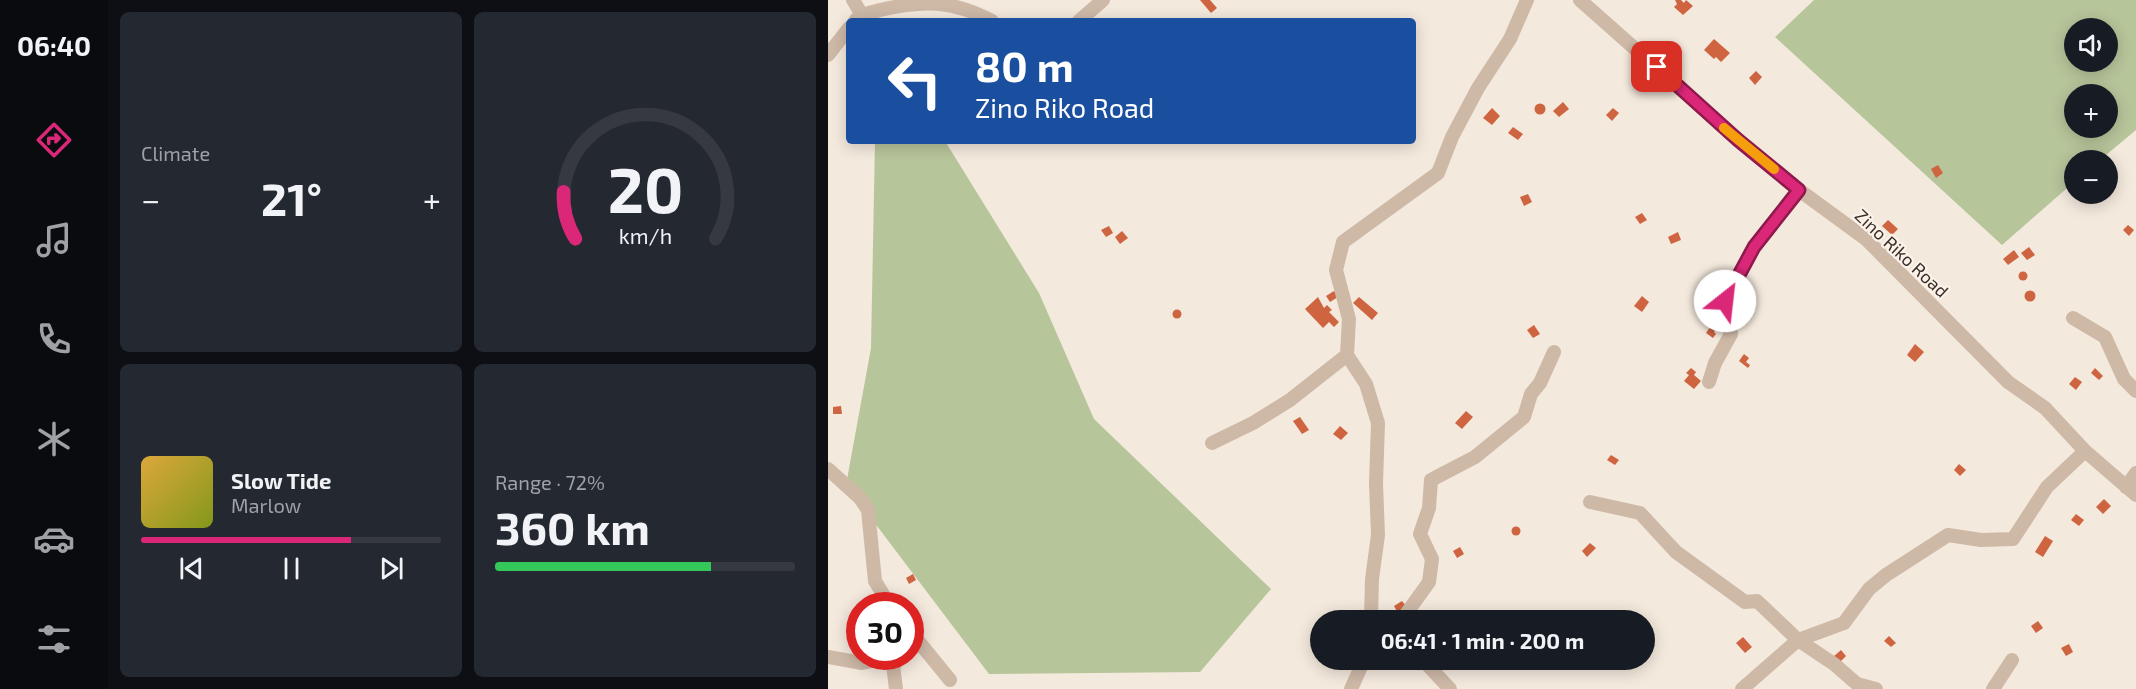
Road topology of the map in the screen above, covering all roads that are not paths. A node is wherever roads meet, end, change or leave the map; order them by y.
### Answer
1 (854, 0) edge
2 (1103, 0) edge
3 (1527, 0) edge
4 (1580, 0) edge
5 (858, 18) edge
6 (987, 18) edge
7 (1082, 18) edge
8 (846, 32) edge
9 (828, 55) edge
10 (1799, 190) junction
11 (2073, 318) dead end
12 (1554, 352) dead end
13 (1347, 355) junction
14 (1709, 382) dead end
15 (2136, 391) edge
16 (1212, 444) dead end
17 (2085, 451) junction
18 (828, 469) edge
19 (2136, 473) edge
20 (2131, 491) edge
21 (1590, 502) dead end
22 (881, 592) edge
23 (1371, 610) edge
24 (1409, 610) edge
25 (1797, 640) junction
26 (924, 648) edge
27 (828, 657) edge
28 (846, 660) edge
29 (2012, 660) dead end
30 (894, 670) edge
31 (1360, 670) edge
32 (1432, 670) edge
33 (950, 680) dead end
34 (896, 689) edge
35 (1351, 689) edge
36 (1450, 689) edge
37 (1742, 689) edge
38 (1876, 689) edge
39 (1993, 689) edge

1 - 5 street
2 - 7 street
3 - 13 street
4 - 10 street, Zino Riko Road
5 - 6 street
8 - 9 street
10 - 14 street
10 - 17 street, Zino Riko Road
11 - 15 street
12 - 24 street
13 - 16 street
13 - 23 street
17 - 20 street, Zino Riko Road
17 - 25 street
18 - 22 street
19 - 20 street
21 - 25 street
25 - 37 street
25 - 38 street
26 - 33 street
27 - 28 street
29 - 39 street
30 - 34 street
31 - 35 street
32 - 36 street

